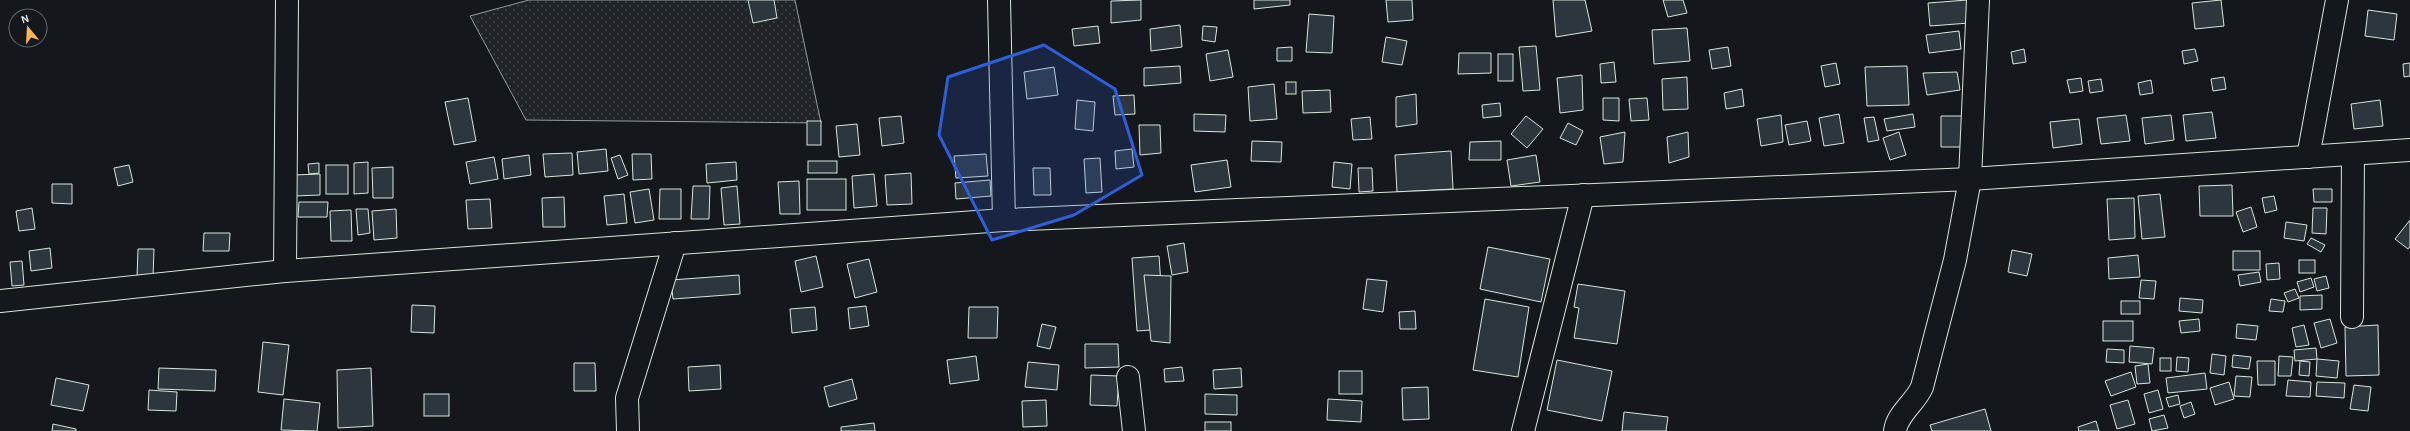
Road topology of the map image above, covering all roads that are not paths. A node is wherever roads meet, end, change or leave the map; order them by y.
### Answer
1 (287, 0) edge
2 (999, 0) edge
3 (1978, 0) edge
4 (2337, 0) edge
5 (2410, 150) edge
6 (2354, 154) junction
7 (2308, 157) junction
8 (1970, 179) junction
9 (1583, 195) junction
10 (1004, 220) junction
11 (675, 243) junction
12 (285, 271) junction
13 (0, 301) edge
14 (2352, 317) dead end
15 (1128, 378) dead end
16 (628, 431) edge
17 (1134, 431) edge
18 (1523, 431) edge
19 (1895, 431) edge

1 - 12 street
2 - 10 street
3 - 8 street
4 - 7 street
5 - 6 street
6 - 7 street
6 - 14 street
7 - 8 street
8 - 9 street
8 - 19 street
9 - 10 street
9 - 18 street
10 - 11 street
11 - 12 street
11 - 16 street
12 - 13 street
15 - 17 street

